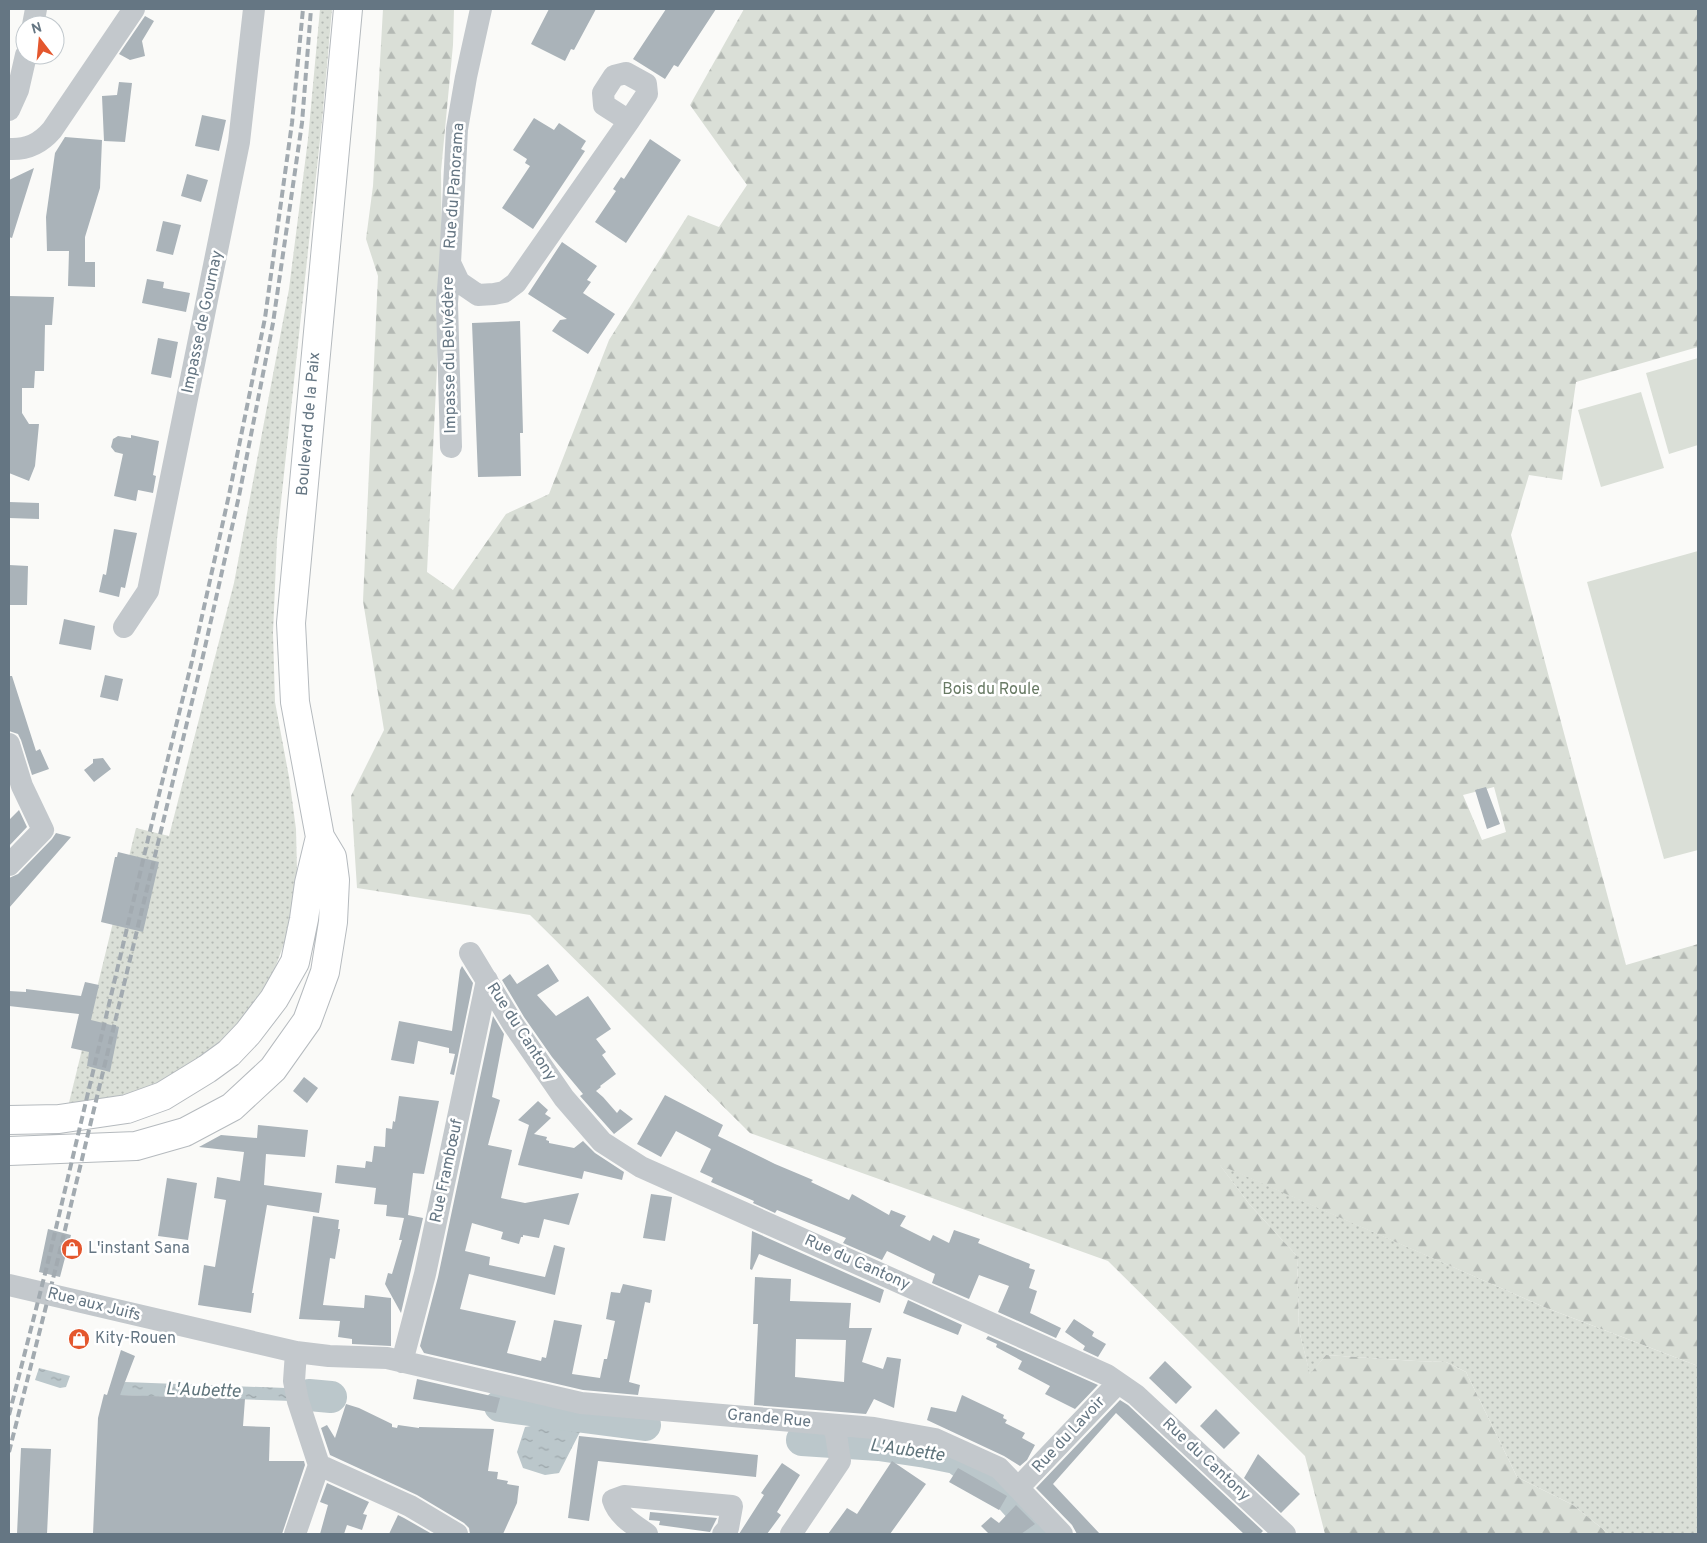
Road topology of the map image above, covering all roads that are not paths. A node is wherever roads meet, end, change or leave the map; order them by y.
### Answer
1 (254, 9) edge
2 (348, 9) edge
3 (481, 9) edge
4 (126, 14) edge
5 (24, 65) edge
6 (9, 110) edge
7 (629, 121) dead end
8 (9, 149) edge
9 (450, 263) junction
10 (451, 447) dead end
11 (124, 627) dead end
12 (9, 744) edge
13 (320, 837) junction
14 (9, 866) edge
15 (470, 953) dead end
16 (487, 980) junction
17 (9, 1120) edge
18 (9, 1151) edge
19 (9, 1285) edge
20 (296, 1352) junction
21 (402, 1362) junction
22 (1118, 1383) junction
23 (834, 1429) junction
24 (319, 1465) junction
25 (1019, 1487) junction
26 (294, 1534) edge
27 (457, 1534) edge
28 (647, 1534) edge
29 (723, 1534) edge
30 (791, 1534) edge
31 (1062, 1534) edge
32 (1285, 1534) edge

1 - 11 street, Impasse de Gournay
2 - 13 main road, Boulevard de la Paix
3 - 9 street, Rue du Panorama
4 - 8 street
5 - 6 street
7 - 9 street, Rue du Panorama
9 - 10 street, Impasse du Belvédère
12 - 14 street
13 - 17 main road, Boulevard de la Paix
13 - 18 main road, Boulevard de la Paix
15 - 16 street, Rue du Cantony
16 - 21 street, Rue Frambœuf
16 - 22 street, Rue du Cantony
19 - 20 street, Rue aux Juifs
20 - 21 street, Rue aux Juifs
20 - 24 street
21 - 23 street, Grande Rue
22 - 25 street, Rue du Lavoir
22 - 32 street, Rue du Cantony
23 - 25 street, Grande Rue
23 - 30 street
24 - 26 street
24 - 27 street
25 - 31 street, Grande Rue
28 - 29 street

